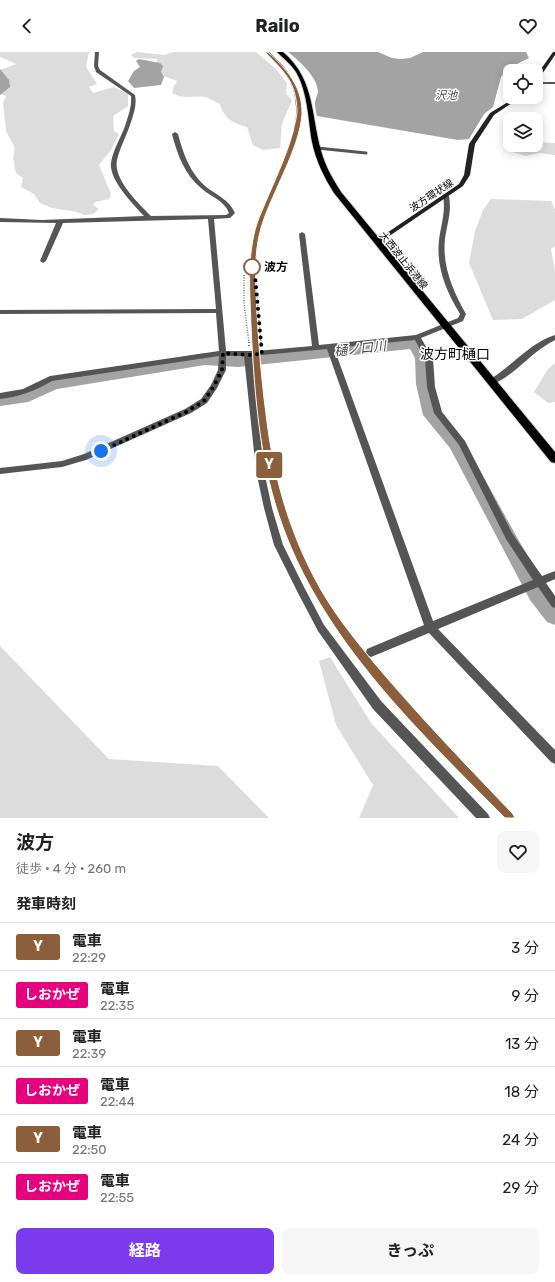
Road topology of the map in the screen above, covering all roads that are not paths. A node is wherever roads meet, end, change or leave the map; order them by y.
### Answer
1 (97, 52) edge
2 (280, 52) edge
3 (555, 52) edge
4 (543, 69) edge
5 (543, 83) edge
6 (555, 83) edge
7 (508, 104) edge
8 (176, 134) dead end
9 (317, 148) junction
10 (366, 153) dead end
11 (446, 196) junction
12 (149, 218) junction
13 (211, 218) junction
14 (0, 220) edge
15 (60, 222) junction
16 (302, 234) dead end
17 (378, 242) junction
18 (43, 261) dead end
19 (218, 311) junction
20 (0, 312) edge
21 (444, 325) junction
22 (417, 337) junction
23 (555, 337) edge
24 (330, 346) junction
25 (316, 348) junction
26 (223, 353) junction
27 (248, 355) junction
28 (492, 382) junction
29 (0, 396) edge
30 (555, 459) edge
31 (0, 471) edge
32 (555, 575) edge
33 (539, 582) junction
34 (555, 604) edge
35 (430, 627) junction
36 (371, 652) dead end
37 (555, 758) edge
38 (484, 818) edge

1 - 12 street
2 - 9 main road, 大西波止浜港線
3 - 4 main road
5 - 6 street
7 - 11 main road, 波方環状線
8 - 13 street
9 - 10 lane
9 - 17 main road, 大西波止浜港線
11 - 17 main road, 波方環状線
11 - 21 street
12 - 13 street
12 - 15 street
13 - 19 street
14 - 15 street
15 - 18 street
16 - 25 street
17 - 21 main road, 大西波止浜港線
19 - 20 street
19 - 26 street
21 - 22 street
21 - 28 main road, 大西波止浜港線
22 - 24 street
22 - 33 street
23 - 28 street
24 - 25 street
24 - 35 street
25 - 27 street
26 - 27 street
26 - 29 street
26 - 31 street
27 - 38 street
28 - 30 main road, 大西波止浜港線
32 - 33 street
33 - 34 street
33 - 35 street
35 - 36 street
35 - 37 street

